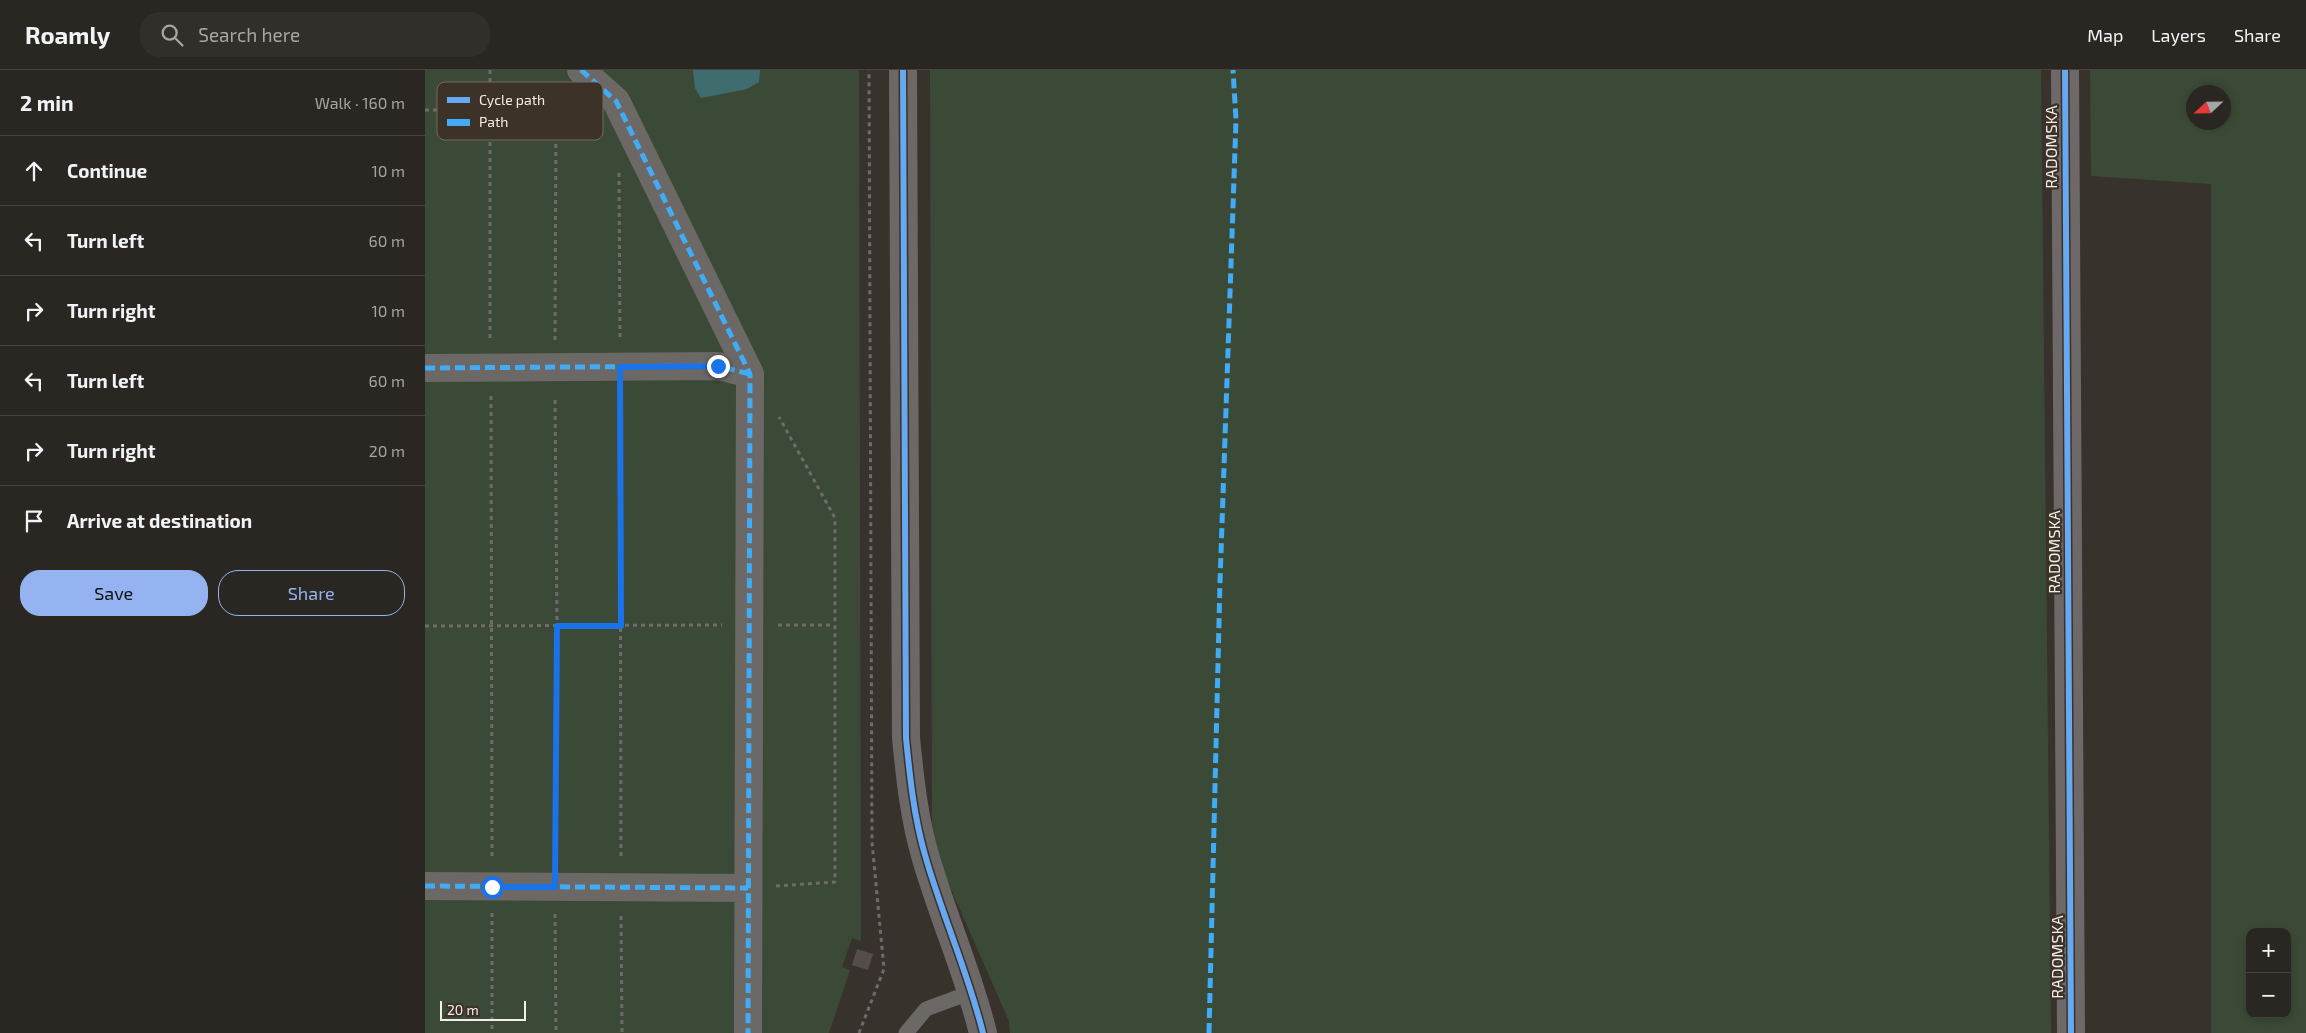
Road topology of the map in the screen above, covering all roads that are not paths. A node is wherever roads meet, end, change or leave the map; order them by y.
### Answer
1 (581, 70) edge
2 (903, 70) edge
3 (2065, 70) edge
4 (595, 82) edge
5 (603, 89) edge
6 (425, 368) edge
7 (750, 374) junction
8 (425, 886) edge
9 (748, 888) junction
10 (972, 992) junction
11 (747, 1033) edge
12 (907, 1033) edge
13 (983, 1033) edge
14 (2071, 1033) edge

1 - 4 street
2 - 10 street
3 - 14 street, RADOMSKA
5 - 7 street
6 - 7 street
7 - 9 street
8 - 9 street
9 - 11 street
10 - 12 lane
10 - 13 street

